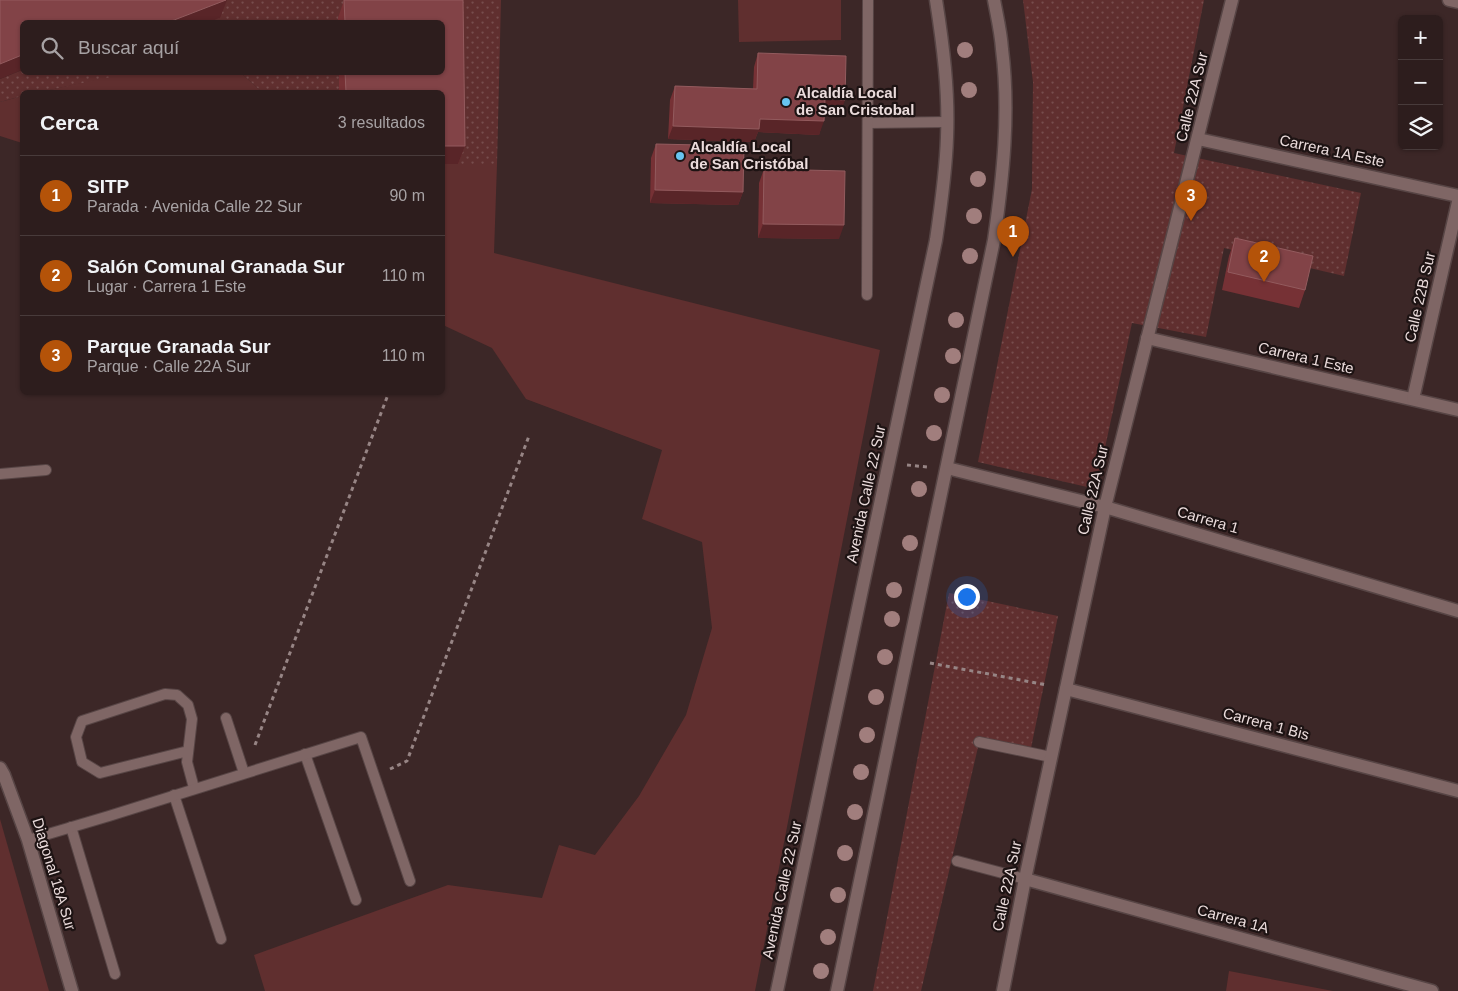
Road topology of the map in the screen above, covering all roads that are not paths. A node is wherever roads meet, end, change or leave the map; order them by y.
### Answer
1 (868, 0) edge
2 (936, 0) edge
3 (994, 0) edge
4 (1232, 0) edge
5 (1449, 0) edge
6 (1458, 2) edge
7 (947, 122) junction
8 (868, 123) junction
9 (1198, 139) junction
10 (1458, 196) edge
11 (1458, 202) edge
12 (867, 295) dead end
13 (1146, 338) junction
14 (1413, 399) junction
15 (1458, 410) edge
16 (947, 468) junction
17 (46, 470) dead end
18 (0, 474) edge
19 (1105, 507) junction
20 (1458, 611) edge
21 (1066, 689) junction
22 (226, 718) dead end
23 (979, 742) dead end
24 (188, 751) junction
25 (305, 754) junction
26 (1051, 758) junction
27 (0, 768) edge
28 (244, 773) junction
29 (194, 788) junction
30 (1458, 791) edge
31 (174, 795) junction
32 (71, 827) junction
33 (28, 840) junction
34 (956, 861) dead end
35 (1025, 878) junction
36 (410, 881) dead end
37 (356, 900) dead end
38 (221, 939) dead end
39 (115, 974) dead end
40 (72, 991) edge
41 (777, 991) edge
42 (837, 991) edge
43 (1003, 991) edge
44 (1432, 991) edge

1 - 8 lane
2 - 7 street, Avenida Calle 22 Sur
3 - 16 street
4 - 9 street, Calle 22A Sur
5 - 6 street
7 - 8 lane
7 - 41 street, Avenida Calle 22 Sur
8 - 12 lane
9 - 10 street, Carrera 1A Este
9 - 13 street, Calle 22A Sur
11 - 14 street, Calle 22B Sur
13 - 14 street, Carrera 1 Este
13 - 19 street, Calle 22A Sur
14 - 15 street, Carrera 1 Este
16 - 19 street, Carrera 1
16 - 42 street
17 - 18 lane
19 - 20 street, Carrera 1
19 - 21 street, Calle 22A Sur
21 - 26 street, Calle 22A Sur
21 - 30 street, Carrera 1 Bis
22 - 28 lane
23 - 26 lane
24 - 24 lane
24 - 29 lane
25 - 28 lane
25 - 36 lane
25 - 37 lane
26 - 35 street, Calle 22A Sur
27 - 33 street, Diagonal 18A Sur
28 - 29 lane
29 - 31 lane
31 - 32 lane
31 - 38 lane
32 - 33 lane
32 - 39 lane
33 - 40 street, Diagonal 18A Sur
34 - 35 lane
35 - 43 street, Calle 22A Sur
35 - 44 street, Carrera 1A

